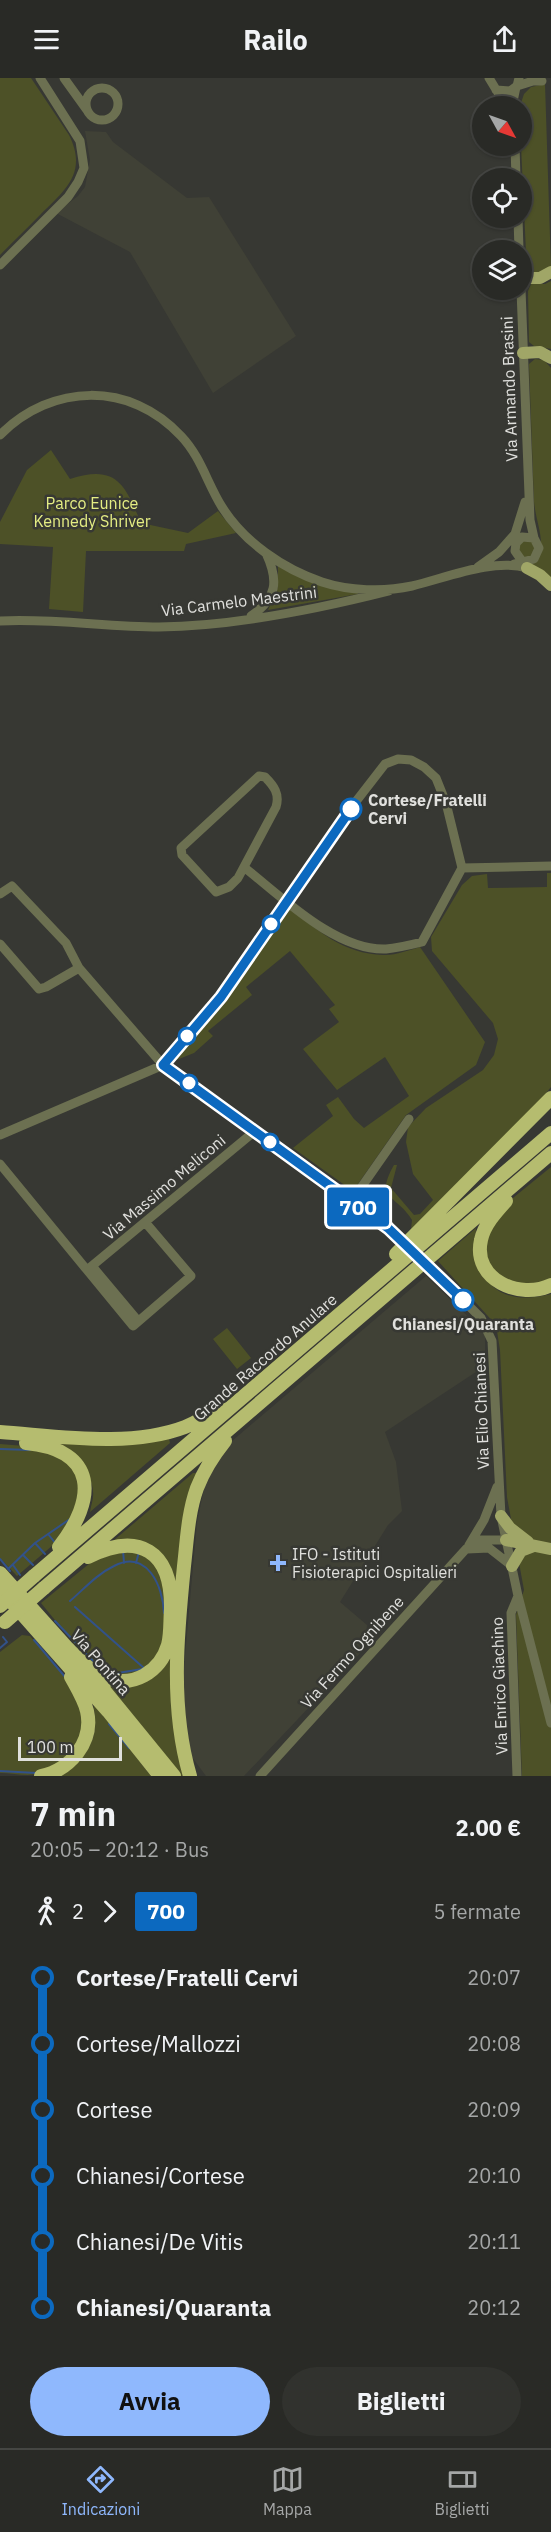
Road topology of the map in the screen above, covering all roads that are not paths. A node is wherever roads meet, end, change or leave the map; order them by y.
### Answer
1 (40, 78) edge
2 (63, 78) edge
3 (489, 78) edge
4 (542, 81) dead end
5 (517, 83) edge
6 (71, 87) junction
7 (48, 89) junction
8 (96, 90) junction
9 (496, 90) junction
10 (500, 96) edge
11 (88, 111) junction
12 (0, 265) edge
13 (551, 272) edge
14 (532, 278) edge
15 (521, 300) edge
16 (523, 353) junction
17 (551, 358) edge
18 (0, 435) edge
19 (528, 488) junction
20 (534, 538) junction
21 (515, 539) junction
22 (266, 553) junction
23 (521, 564) junction
24 (474, 570) junction
25 (551, 585) edge
26 (358, 594) junction
27 (249, 618) junction
28 (0, 621) edge
29 (551, 866) edge
30 (245, 868) junction
31 (462, 868) junction
32 (0, 894) edge
33 (287, 901) junction
34 (0, 944) edge
35 (79, 968) junction
36 (163, 1065) junction
37 (551, 1098) edge
38 (409, 1119) dead end
39 (255, 1131) junction
40 (551, 1133) edge
41 (0, 1135) edge
42 (546, 1158) edge
43 (0, 1164) edge
44 (351, 1202) junction
45 (145, 1222) junction
46 (90, 1268) junction
47 (551, 1285) edge
48 (356, 1300) junction
49 (275, 1369) junction
50 (244, 1417) junction
51 (0, 1432) edge
52 (0, 1442) edge
53 (499, 1481) junction
54 (501, 1516) junction
55 (506, 1540) junction
56 (534, 1546) junction
57 (466, 1549) junction
58 (551, 1550) edge
59 (512, 1566) junction
60 (0, 1573) edge
61 (38, 1573) junction
62 (58, 1576) junction
63 (0, 1589) edge
64 (518, 1596) junction
65 (0, 1606) edge
66 (2, 1624) edge
67 (61, 1649) junction
68 (551, 1723) edge
69 (40, 1776) edge
70 (160, 1776) edge
71 (174, 1776) edge
72 (190, 1776) edge
73 (260, 1776) edge
74 (517, 1776) edge

1 - 7 street
2 - 6 street
2 - 7 street
3 - 9 street
4 - 5 street
5 - 9 street
6 - 8 street
6 - 11 street
7 - 12 street
8 - 11 street
8 - 11 street
9 - 10 street
13 - 14 main road
15 - 16 street, Via Armando Brasini
16 - 17 main road
16 - 19 street, Via Armando Brasini
18 - 22 street
19 - 20 street, Via Armando Brasini
19 - 21 street, Via Armando Brasini
20 - 21 street
20 - 23 street, Via Armando Brasini
21 - 23 street
21 - 24 street
22 - 26 street
22 - 27 street
23 - 24 street
23 - 25 main road
24 - 26 street
26 - 27 street, Via Carmelo Maestrini
27 - 28 street, Via Carmelo Maestrini
29 - 31 street
30 - 30 street
30 - 33 street
31 - 33 street
31 - 33 street
32 - 35 street, Via Elio Chianesi
33 - 36 street
34 - 35 street
35 - 36 street, Via Elio Chianesi
36 - 39 street, Via Elio Chianesi
36 - 41 street
37 - 48 highway
38 - 44 street
39 - 44 street, Via Elio Chianesi
39 - 45 street, Via Massimo Meliconi
40 - 48 highway, Grande Raccordo Anulare
42 - 47 highway
42 - 50 highway, Grande Raccordo Anulare
43 - 46 street
44 - 53 street, Via Elio Chianesi, bridge
45 - 46 street, Via Massimo Meliconi
45 - 46 street
48 - 49 highway, Grande Raccordo Anulare
49 - 51 highway
49 - 61 highway, Grande Raccordo Anulare
50 - 62 highway, Grande Raccordo Anulare
50 - 72 highway
52 - 61 highway
53 - 54 street, Via Elio Chianesi
53 - 57 street, Via Fermo Ognibene
54 - 55 street, Via Elio Chianesi
54 - 56 main road
55 - 56 main road
55 - 57 street
55 - 59 street, Via Elio Chianesi
56 - 58 main road
56 - 59 main road
57 - 59 street
57 - 73 street, Via Fermo Ognibene
59 - 64 street, Via Elio Chianesi
60 - 67 highway, Via Pontina
61 - 65 highway, Grande Raccordo Anulare, bridge
62 - 66 highway, Grande Raccordo Anulare, bridge
62 - 67 highway
63 - 67 highway, Via Pontina
64 - 68 street, Via Elio Chianesi
64 - 74 street, Via Enrico Giachino
67 - 69 highway
67 - 70 highway, Via Pontina
67 - 71 highway, Via Pontina

